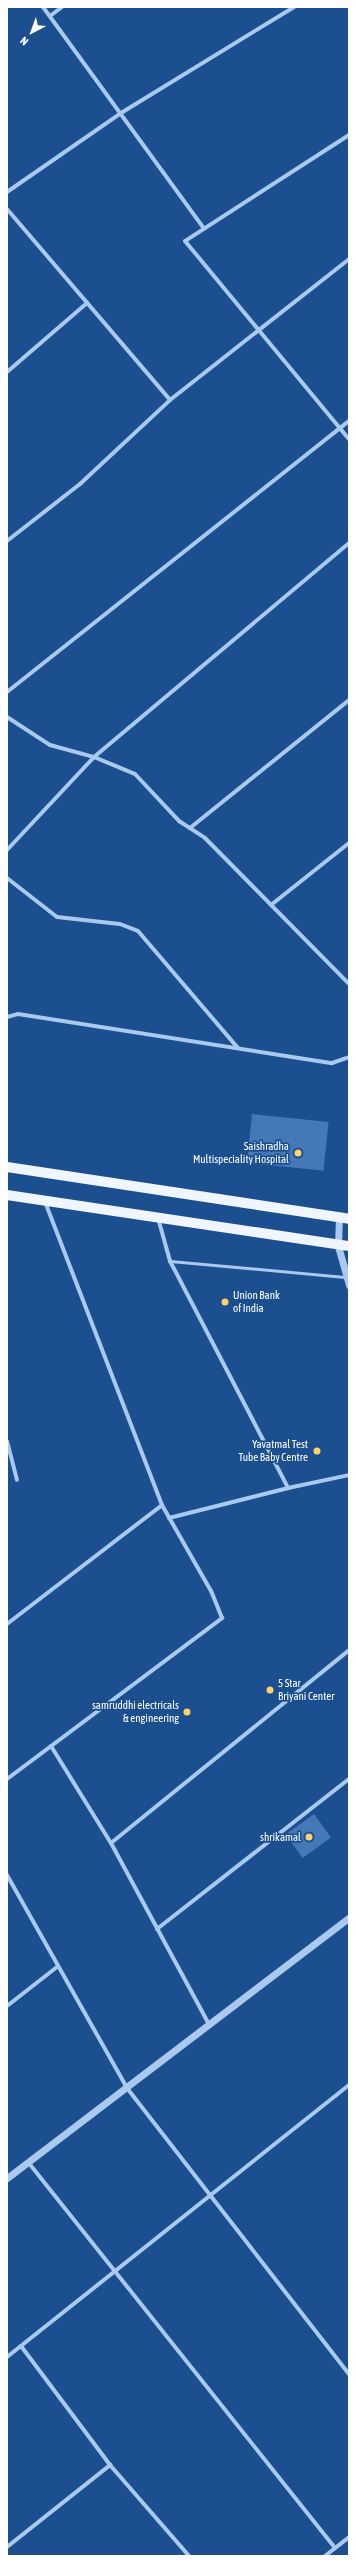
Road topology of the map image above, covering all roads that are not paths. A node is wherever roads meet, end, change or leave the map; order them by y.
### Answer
1 (43, 7) edge
2 (62, 7) edge
3 (294, 7) edge
4 (50, 16) junction
5 (121, 113) junction
6 (349, 135) edge
7 (7, 192) edge
8 (7, 209) edge
9 (204, 229) junction
10 (349, 259) edge
11 (87, 303) junction
12 (260, 331) junction
13 (7, 372) edge
14 (170, 400) junction
15 (349, 421) edge
16 (341, 428) junction
17 (349, 439) edge
18 (7, 541) edge
19 (349, 543) edge
20 (7, 692) edge
21 (349, 700) edge
22 (7, 717) edge
23 (94, 757) junction
24 (190, 828) junction
25 (349, 844) edge
26 (7, 850) edge
27 (7, 878) edge
28 (271, 905) junction
29 (349, 984) edge
30 (7, 1017) edge
31 (238, 1048) junction
32 (349, 1057) edge
33 (7, 1167) edge
34 (7, 1195) edge
35 (44, 1199) junction
36 (158, 1218) junction
37 (344, 1218) edge
38 (338, 1246) junction
39 (349, 1246) edge
40 (170, 1261) junction
41 (347, 1277) junction
42 (349, 1285) edge
43 (7, 1441) edge
44 (349, 1475) edge
45 (17, 1480) dead end
46 (288, 1488) junction
47 (162, 1505) junction
48 (169, 1518) junction
49 (7, 1624) edge
50 (349, 1650) edge
51 (51, 1746) junction
52 (7, 1779) edge
53 (349, 1779) edge
54 (111, 1843) junction
55 (7, 1875) edge
56 (349, 1918) edge
57 (157, 1929) junction
58 (57, 1967) junction
59 (7, 2006) edge
60 (209, 2024) junction
61 (349, 2085) edge
62 (127, 2088) junction
63 (28, 2162) junction
64 (7, 2178) edge
65 (209, 2194) junction
66 (117, 2270) junction
67 (21, 2346) junction
68 (7, 2357) edge
69 (349, 2374) edge
70 (110, 2465) junction
71 (349, 2537) edge
72 (7, 2547) edge
73 (335, 2548) junction
74 (189, 2556) edge
75 (325, 2556) edge

1 - 4 street
2 - 4 street
3 - 5 street
4 - 5 street
5 - 7 street
5 - 9 street
6 - 9 street
8 - 11 street
9 - 12 street
10 - 12 street
11 - 13 street
11 - 14 street
12 - 14 street
12 - 16 street
14 - 18 street
15 - 16 street
16 - 17 street
16 - 20 street
19 - 23 street
21 - 24 street
22 - 23 street
23 - 24 street
23 - 26 street
24 - 28 street
25 - 28 street
27 - 31 street
28 - 29 street
30 - 31 street
31 - 32 street
33 - 37 main road
34 - 35 main road
35 - 36 main road
35 - 47 street
36 - 38 main road
36 - 40 street
37 - 38 street
38 - 39 main road
38 - 41 street
40 - 41 lane
40 - 46 street
41 - 42 street
43 - 45 street
44 - 46 street
46 - 48 street
47 - 48 street
47 - 49 street
48 - 51 street
50 - 54 street
51 - 52 street
51 - 54 street
53 - 57 street
54 - 57 street
55 - 58 street
56 - 60 street
57 - 60 street
58 - 59 street
58 - 62 street
60 - 62 street
61 - 65 street
62 - 63 street
62 - 65 street
63 - 64 street
63 - 66 street
65 - 66 street
65 - 69 street
66 - 67 street
66 - 73 street
67 - 68 street
67 - 70 street
70 - 72 street
70 - 74 street
71 - 73 street
73 - 75 street

